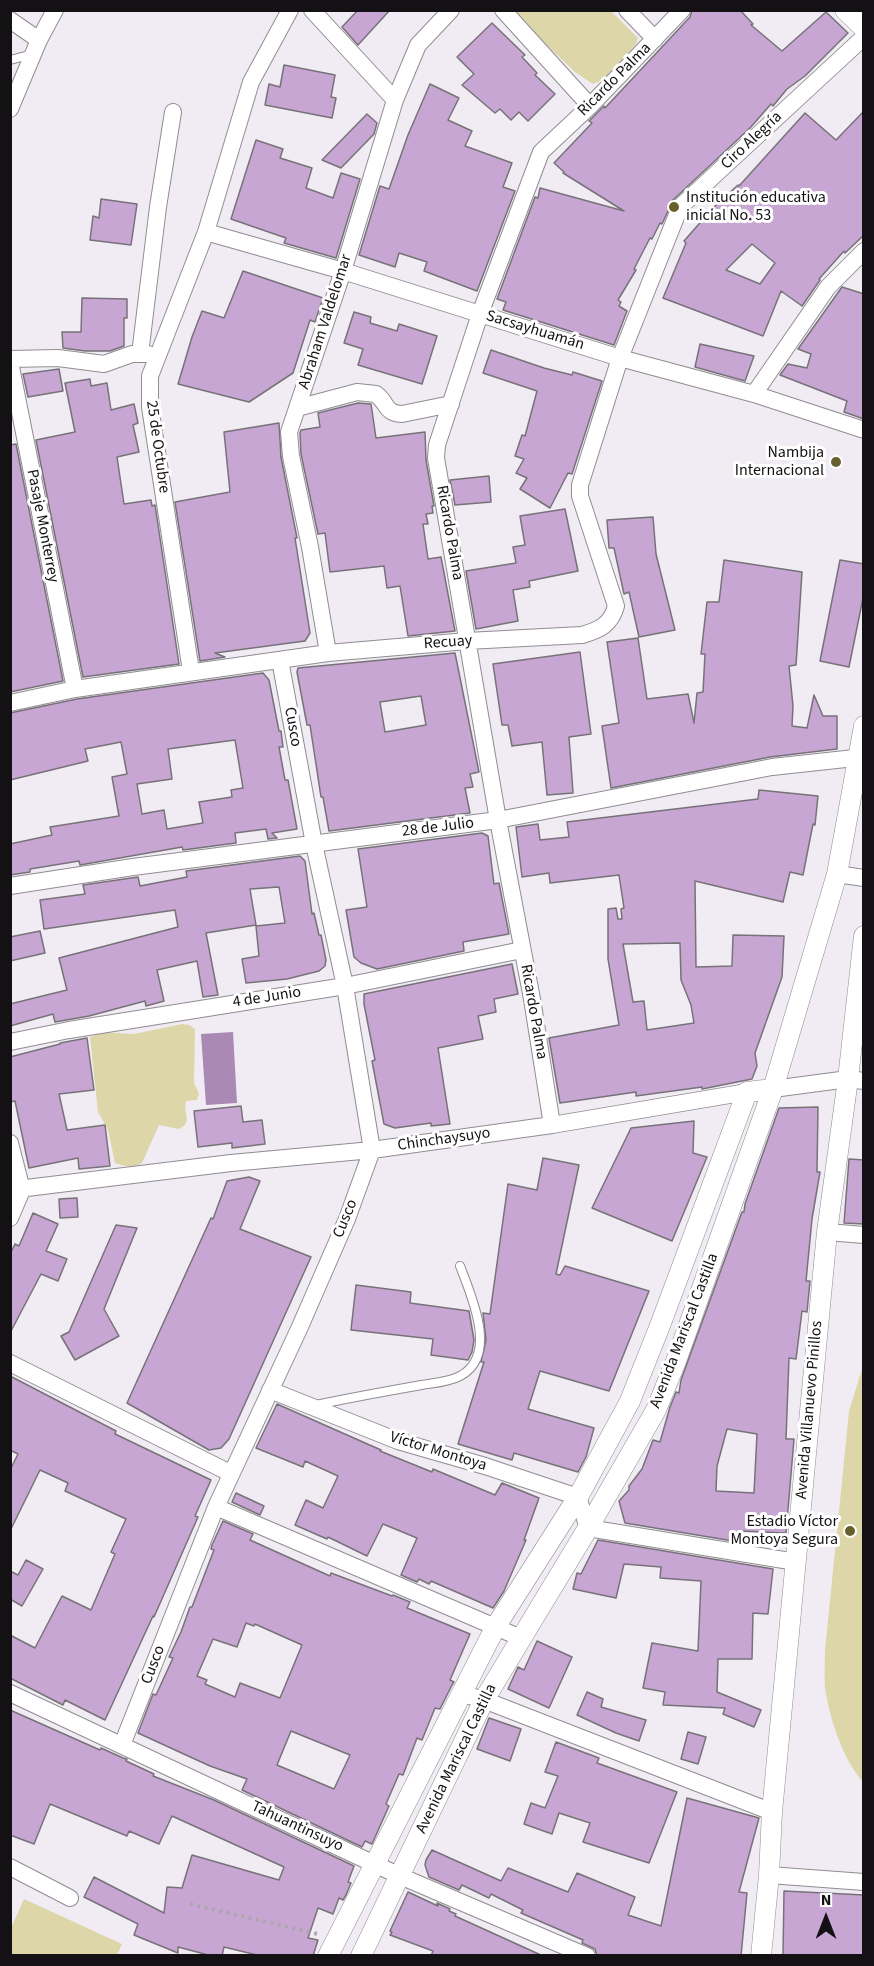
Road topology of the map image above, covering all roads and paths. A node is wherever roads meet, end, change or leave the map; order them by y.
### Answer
1 (54, 10) edge
2 (290, 10) edge
3 (312, 10) edge
4 (450, 10) edge
5 (503, 10) edge
6 (627, 10) edge
7 (682, 10) edge
8 (844, 10) edge
9 (10, 20) edge
10 (864, 28) edge
11 (864, 37) edge
12 (655, 39) junction
13 (36, 47) junction
14 (10, 60) edge
15 (395, 100) junction
16 (590, 106) junction
17 (10, 109) edge
18 (173, 112) dead end
19 (206, 232) junction
20 (864, 251) edge
21 (343, 271) junction
22 (480, 314) junction
23 (140, 354) junction
24 (158, 355) junction
25 (620, 358) junction
26 (10, 360) edge
27 (754, 394) junction
28 (451, 404) junction
29 (297, 408) junction
30 (864, 430) edge
31 (467, 641) junction
32 (328, 652) junction
33 (280, 660) junction
34 (191, 671) junction
35 (75, 689) junction
36 (10, 703) edge
37 (864, 726) edge
38 (861, 757) edge
39 (498, 820) junction
40 (314, 844) junction
41 (837, 874) junction
42 (864, 878) edge
43 (10, 886) edge
44 (864, 936) edge
45 (522, 950) junction
46 (345, 986) junction
47 (10, 1042) edge
48 (856, 1080) edge
49 (773, 1089) junction
50 (747, 1092) junction
51 (552, 1125) junction
52 (10, 1143) edge
53 (372, 1150) junction
54 (16, 1190) edge
55 (10, 1218) edge
56 (827, 1232) junction
57 (864, 1235) edge
58 (460, 1266) dead end
59 (10, 1363) edge
60 (270, 1390) junction
61 (309, 1406) junction
62 (230, 1473) junction
63 (578, 1497) junction
64 (216, 1507) junction
65 (588, 1528) junction
66 (796, 1562) junction
67 (496, 1626) junction
68 (521, 1638) junction
69 (10, 1693) edge
70 (463, 1694) junction
71 (484, 1700) junction
72 (122, 1745) junction
73 (771, 1812) junction
74 (376, 1864) junction
75 (10, 1867) edge
76 (769, 1875) junction
77 (400, 1876) junction
78 (864, 1882) edge
79 (70, 1898) dead end
80 (190, 1904) dead end
81 (332, 1947) edge
82 (361, 1956) edge
83 (587, 1956) edge
84 (761, 1956) edge

1 - 13 street
2 - 19 street, 25 de Octubre
3 - 15 street
4 - 15 street, Abraham Valdelomar
5 - 16 street
6 - 12 street
7 - 12 street, Ricardo Palma
8 - 10 street
9 - 13 street
11 - 25 street, Ciro Alegría
12 - 16 street, Ricardo Palma
13 - 14 lane
13 - 17 street
15 - 21 street, Abraham Valdelomar
16 - 22 street, Ricardo Palma
18 - 23 street
19 - 21 street, Sacsayhuamán
19 - 24 street, 25 de Octubre
20 - 27 street
21 - 22 street, Sacsayhuamán
21 - 29 street, Abraham Valdelomar
22 - 25 street, Sacsayhuamán
22 - 28 street, Ricardo Palma
23 - 24 street
23 - 26 street
24 - 34 street, 25 de Octubre
25 - 27 street, Sacsayhuamán
25 - 31 street, Recuay
26 - 35 street, Pasaje Monterrey
27 - 30 street, Sacsayhuamán
28 - 29 street
28 - 31 street, Ricardo Palma
29 - 32 street, Abraham Valdelomar
31 - 32 street, Recuay
31 - 39 street, Ricardo Palma
32 - 33 street, Recuay
33 - 34 street, Recuay
33 - 40 street, Cusco
34 - 35 street, Recuay
35 - 36 street, Recuay
37 - 38 street, Avenida Mariscal Castilla
38 - 39 street, 28 de Julio
38 - 41 street, Avenida Mariscal Castilla
39 - 40 street, 28 de Julio
39 - 45 street, Ricardo Palma
40 - 43 street, 28 de Julio
40 - 46 street, Cusco
41 - 42 street
41 - 49 street, Avenida Mariscal Castilla
44 - 48 street, Avenida Villanuevo Pinillos
45 - 46 street, 4 de Junio
45 - 51 street, Ricardo Palma
46 - 47 street, 4 de Junio
46 - 53 street, Cusco
48 - 49 street, Chinchaysuyo
48 - 56 street, Avenida Villanuevo Pinillos
49 - 50 street, Chinchaysuyo
49 - 65 street, Avenida Mariscal Castilla
50 - 51 street, Chinchaysuyo
50 - 63 street, Avenida Mariscal Castilla
51 - 53 street, Chinchaysuyo
52 - 54 street
53 - 54 street, Chinchaysuyo
53 - 60 street, Cusco
54 - 55 street
56 - 57 street
56 - 66 street, Avenida Villanuevo Pinillos
58 - 61 lane
59 - 62 street
60 - 61 street, Víctor Montoya
60 - 62 street, Cusco
61 - 63 street, Víctor Montoya
62 - 64 street, Cusco
63 - 65 street
63 - 67 street, Avenida Mariscal Castilla
64 - 67 street
64 - 72 street, Cusco
65 - 66 street
65 - 68 street, Avenida Mariscal Castilla
66 - 73 street, Avenida Villanuevo Pinillos
67 - 68 street
67 - 70 street, Avenida Mariscal Castilla
68 - 71 street, Avenida Mariscal Castilla
69 - 72 street, Tahuantinsuyo
70 - 71 street
70 - 74 street, Avenida Mariscal Castilla
71 - 73 street
71 - 77 street, Avenida Mariscal Castilla
72 - 74 street, Tahuantinsuyo
73 - 76 street, Avenida Villanuevo Pinillos
74 - 77 street, Tahuantinsuyo
74 - 81 street, Avenida Mariscal Castilla
75 - 79 street
76 - 78 street
76 - 84 street, Avenida Villanuevo Pinillos
77 - 82 street, Avenida Mariscal Castilla
77 - 83 street, Tahuantinsuyo
80 - 81 path

